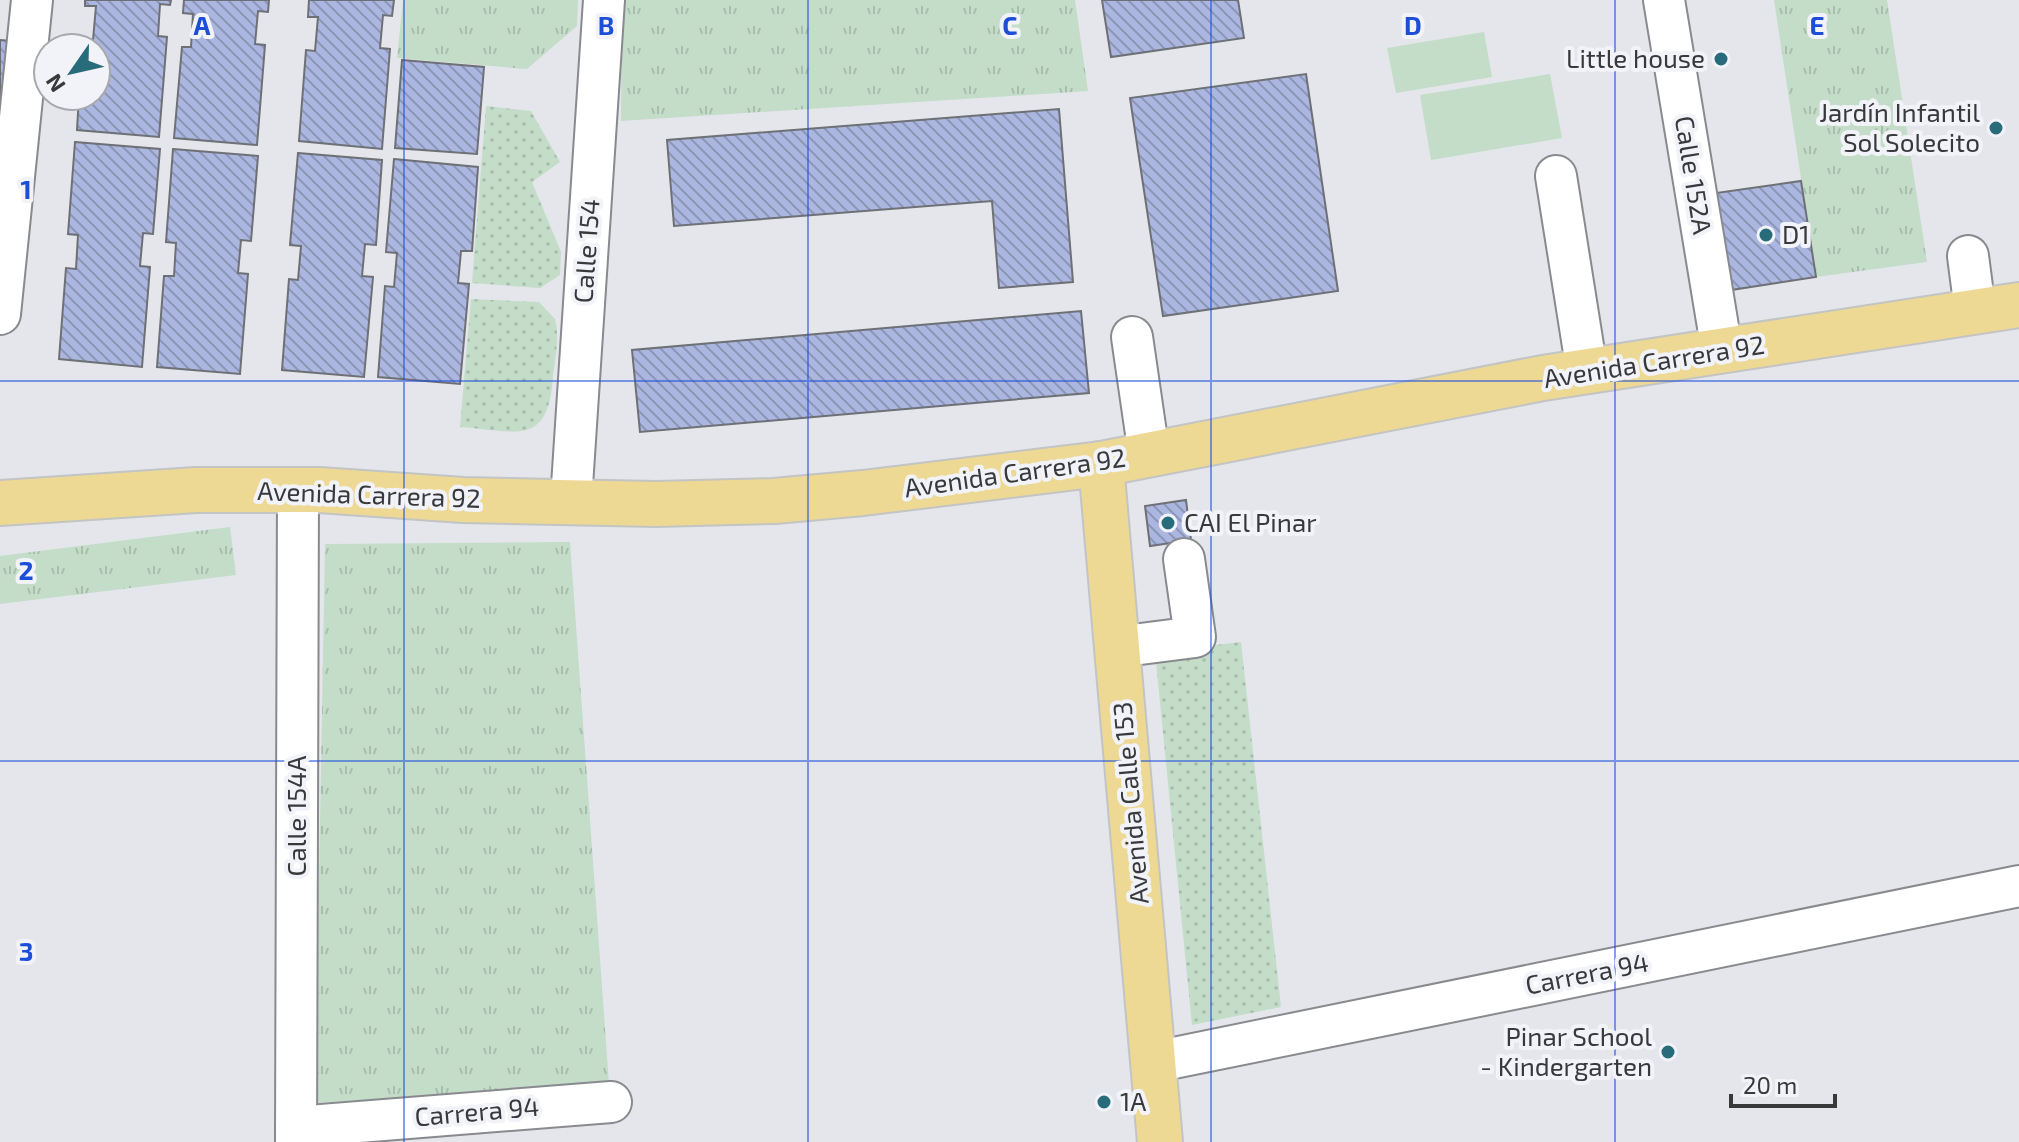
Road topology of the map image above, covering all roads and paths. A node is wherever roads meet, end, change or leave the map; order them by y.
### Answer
1 (32, 0) edge
2 (604, 0) edge
3 (1664, 0) edge
4 (1556, 176) dead end
5 (1968, 256) dead end
6 (2019, 305) edge
7 (1975, 310) junction
8 (0, 314) edge
9 (1132, 337) dead end
10 (1722, 351) junction
11 (1587, 371) junction
12 (1149, 454) junction
13 (1101, 464) junction
14 (298, 490) junction
15 (571, 501) junction
16 (0, 503) edge
17 (1184, 559) dead end
18 (1117, 647) junction
19 (2019, 886) edge
20 (1154, 1062) junction
21 (611, 1102) dead end
22 (535, 1125) edge
23 (296, 1134) edge
24 (1160, 1142) edge

1 - 8 street
2 - 15 street, Calle 154
3 - 10 street, Calle 152A
4 - 11 street
5 - 7 street
6 - 7 main road, Avenida Carrera 92
7 - 10 main road, Avenida Carrera 92
9 - 12 street
10 - 11 main road, Avenida Carrera 92
11 - 12 main road, Avenida Carrera 92
12 - 13 main road, Avenida Carrera 92
13 - 15 main road, Avenida Carrera 92
13 - 18 main road, Avenida Calle 153
14 - 15 main road, Avenida Carrera 92
14 - 16 main road, Avenida Carrera 92
14 - 23 street, Calle 154A
17 - 18 street
18 - 20 main road, Avenida Calle 153
19 - 20 street, Carrera 94
20 - 24 main road, Avenida Calle 153
21 - 22 street, Carrera 94
22 - 23 street, Carrera 94

